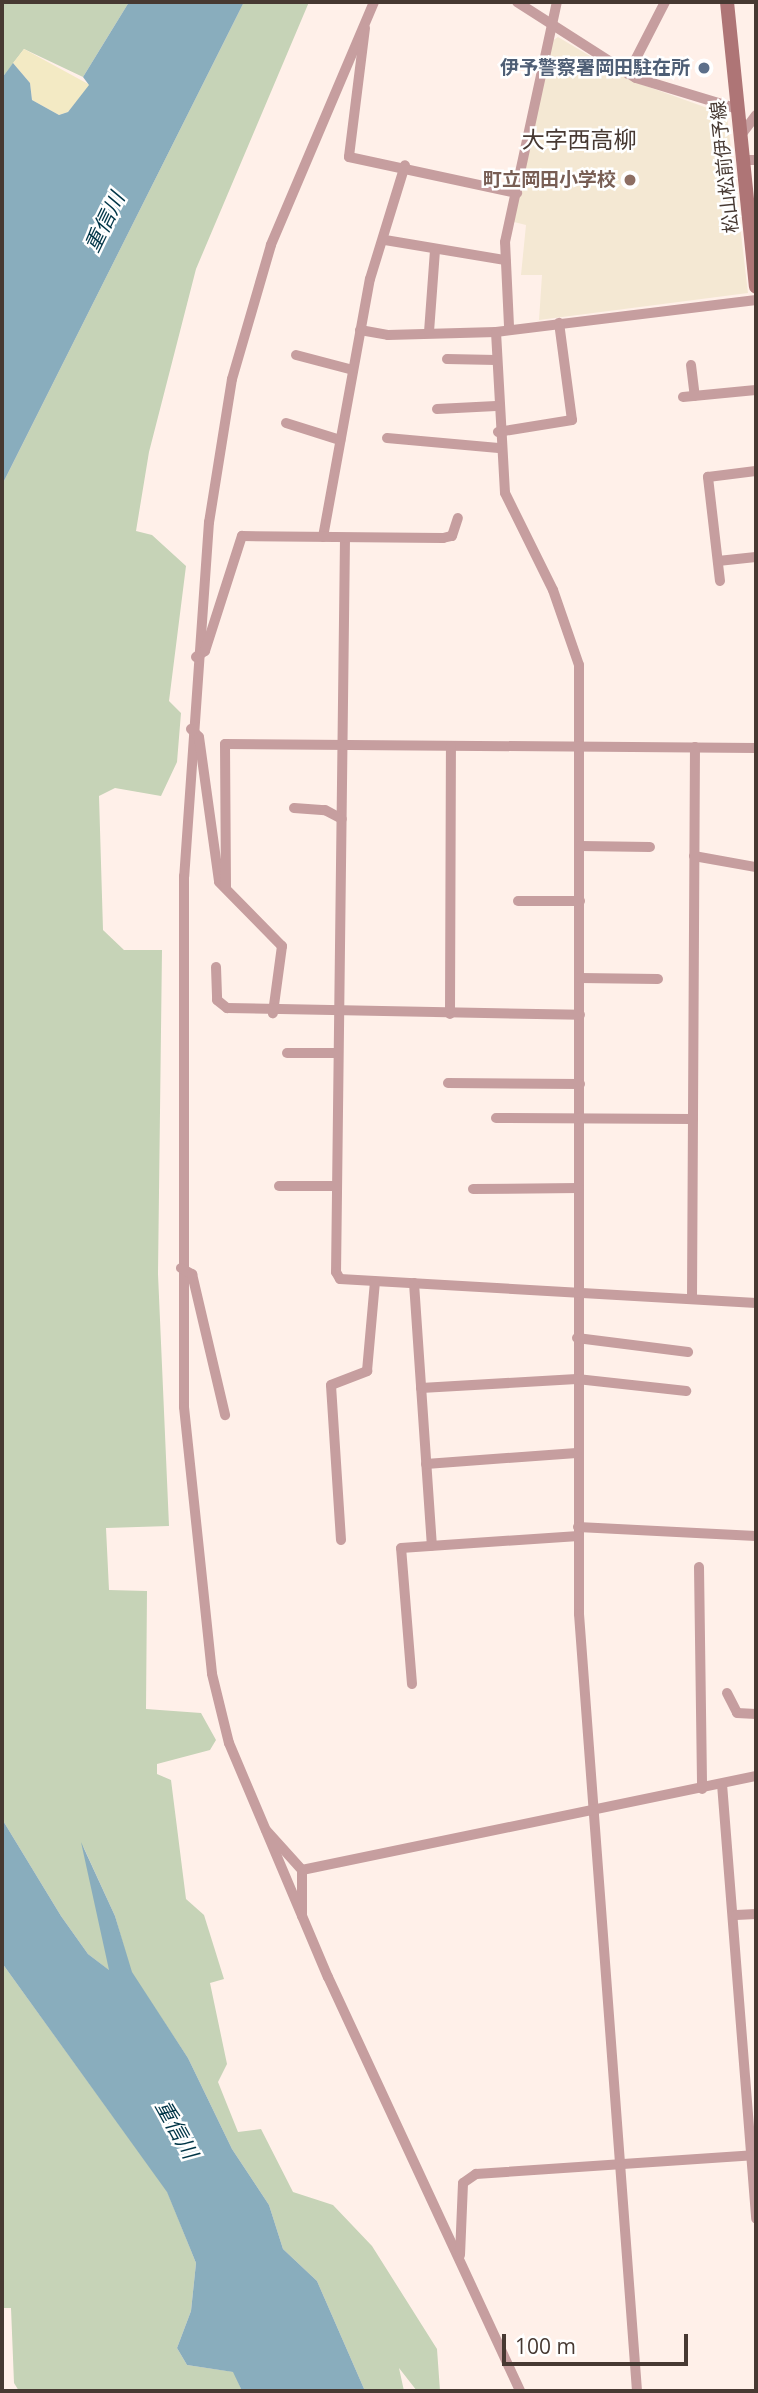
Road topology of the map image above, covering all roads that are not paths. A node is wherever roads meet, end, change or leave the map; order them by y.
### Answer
1 (374, 2) edge
2 (517, 2) edge
3 (558, 2) edge
4 (665, 2) edge
5 (727, 2) edge
6 (549, 24) junction
7 (364, 25) junction
8 (628, 74) junction
9 (738, 109) junction
10 (756, 115) edge
11 (741, 135) junction
12 (750, 160) edge
13 (405, 165) junction
14 (517, 192) junction
15 (385, 240) junction
16 (435, 250) junction
17 (506, 260) junction
18 (756, 287) edge
19 (756, 300) edge
20 (558, 323) junction
21 (509, 326) junction
22 (360, 330) junction
23 (429, 332) junction
24 (496, 332) junction
25 (296, 355) dead end
26 (447, 359) dead end
27 (496, 360) junction
28 (691, 365) dead end
29 (353, 370) junction
30 (756, 390) edge
31 (496, 406) junction
32 (437, 409) dead end
33 (286, 423) dead end
34 (498, 432) junction
35 (387, 438) dead end
36 (340, 440) junction
37 (499, 449) junction
38 (756, 471) edge
39 (458, 518) dead end
40 (323, 537) junction
41 (345, 538) junction
42 (756, 557) edge
43 (718, 561) junction
44 (720, 581) dead end
45 (196, 657) junction
46 (191, 729) junction
47 (342, 745) junction
48 (451, 746) junction
49 (581, 746) junction
50 (695, 747) junction
51 (756, 748) edge
52 (295, 808) dead end
53 (342, 819) junction
54 (580, 846) junction
55 (650, 846) dead end
56 (694, 856) junction
57 (756, 867) edge
58 (226, 888) junction
59 (518, 901) dead end
60 (580, 901) junction
61 (216, 967) dead end
62 (580, 978) junction
63 (657, 979) dead end
64 (273, 1013) junction
65 (338, 1013) junction
66 (450, 1014) junction
67 (580, 1015) junction
68 (287, 1053) dead end
69 (338, 1053) junction
70 (449, 1083) dead end
71 (580, 1084) junction
72 (496, 1118) dead end
73 (693, 1119) junction
74 (579, 1120) junction
75 (279, 1186) dead end
76 (337, 1186) junction
77 (579, 1188) junction
78 (473, 1189) dead end
79 (181, 1268) junction
80 (374, 1281) junction
81 (414, 1283) junction
82 (578, 1293) junction
83 (692, 1299) junction
84 (756, 1303) edge
85 (578, 1338) junction
86 (688, 1352) dead end
87 (577, 1379) junction
88 (421, 1388) junction
89 (686, 1391) dead end
90 (225, 1415) dead end
91 (577, 1453) junction
92 (426, 1464) junction
93 (579, 1532) junction
94 (756, 1536) edge
95 (341, 1540) dead end
96 (432, 1545) junction
97 (698, 1567) dead end
98 (412, 1684) dead end
99 (727, 1693) dead end
100 (756, 1714) edge
101 (756, 1776) edge
102 (722, 1784) junction
103 (702, 1789) junction
104 (592, 1812) junction
105 (264, 1828) junction
106 (302, 1870) junction
107 (756, 1914) edge
108 (736, 1915) junction
109 (302, 1916) junction
110 (754, 2155) edge
111 (618, 2164) junction
112 (756, 2218) edge
113 (460, 2255) junction
114 (520, 2391) edge
115 (637, 2391) edge

1 - 7 street
2 - 6 street
3 - 6 street
4 - 8 street
5 - 9 main road, 松山松前伊予線
6 - 8 street
6 - 14 street
7 - 13 street
7 - 45 street
8 - 9 street
9 - 11 main road, 松山松前伊予線
10 - 11 street
11 - 12 main road, 松山松前伊予線
12 - 18 main road, 松山松前伊予線
13 - 14 street
13 - 15 street
14 - 17 street
15 - 16 street
15 - 22 street
16 - 17 street
16 - 23 street
17 - 21 street
19 - 20 street
20 - 21 street
20 - 34 street
21 - 24 street
22 - 23 street
22 - 29 street
23 - 24 street
24 - 27 street
25 - 29 street
26 - 27 street
27 - 31 street
28 - 30 street
29 - 36 street
31 - 32 street
31 - 34 street
33 - 36 street
34 - 37 street
35 - 37 street
36 - 40 street
37 - 49 street
38 - 43 street
39 - 41 street
40 - 41 street
40 - 45 street
41 - 47 street
42 - 43 street
43 - 44 street
45 - 46 street
46 - 58 street
46 - 79 street
47 - 48 street
47 - 53 street
47 - 58 street
48 - 49 street
48 - 66 street
49 - 50 street
49 - 54 street
50 - 51 street
50 - 56 street
52 - 53 street
53 - 65 street
54 - 55 street
54 - 60 street
56 - 57 street
56 - 73 street
58 - 64 street
59 - 60 street
60 - 62 street
61 - 64 street
62 - 63 street
62 - 67 street
64 - 65 street
65 - 66 street
65 - 69 street
66 - 67 street
67 - 71 street
68 - 69 street
69 - 76 street
70 - 71 street
71 - 74 street
72 - 74 street
73 - 74 street
73 - 83 street
74 - 77 street
75 - 76 street
76 - 80 street
77 - 78 street
77 - 82 street
79 - 90 street
79 - 105 street
80 - 81 street
80 - 95 street
81 - 82 street
81 - 88 street
82 - 83 street
82 - 85 street
83 - 84 street
85 - 86 street
85 - 87 street
87 - 88 street
87 - 89 street
87 - 91 street
88 - 92 street
91 - 92 street
91 - 93 street
92 - 96 street
93 - 94 street
93 - 96 street
93 - 104 street
96 - 98 street
97 - 103 street
99 - 100 street
101 - 102 street
102 - 103 street
102 - 108 street
103 - 104 street
104 - 106 street
104 - 111 street
105 - 106 street
105 - 109 street
106 - 109 street
107 - 108 street
108 - 110 street
109 - 113 street
110 - 111 street
110 - 112 street
111 - 113 street
111 - 115 street
113 - 114 street

